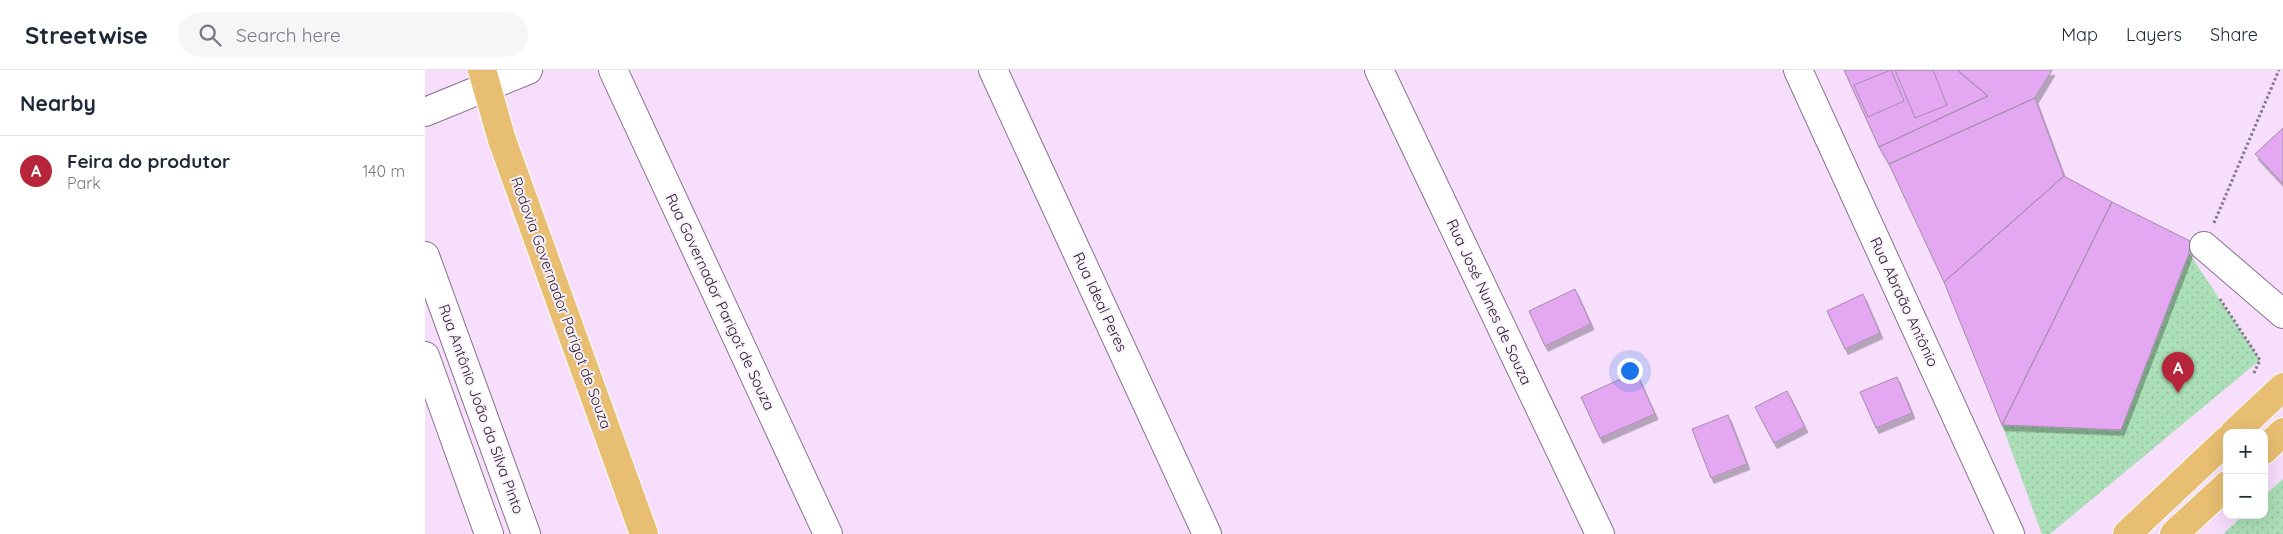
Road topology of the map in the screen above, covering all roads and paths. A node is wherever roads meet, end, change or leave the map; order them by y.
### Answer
1 (482, 70) edge
2 (528, 70) edge
3 (613, 70) edge
4 (993, 70) edge
5 (1379, 70) edge
6 (1798, 70) edge
7 (2279, 70) edge
8 (425, 112) edge
9 (2204, 246) joint
10 (426, 259) edge
11 (2218, 295) dead end
12 (2283, 314) edge
13 (425, 356) edge
14 (2253, 375) dead end
15 (2283, 387) edge
16 (2238, 429) edge
17 (2283, 432) edge
18 (2223, 444) edge
19 (2268, 446) edge
20 (2223, 489) edge
21 (489, 534) edge
22 (526, 534) edge
23 (644, 534) edge
24 (827, 534) edge
25 (1207, 534) edge
26 (1600, 534) edge
27 (2010, 534) edge
28 (2127, 534) edge
29 (2174, 534) edge

1 - 23 main road, Rodovia Governador Parigot de Souza, bridge
2 - 8 street
3 - 24 street, Rua Governador Parigot de Souza
4 - 25 street, Rua Ideal Peres
5 - 26 street, Rua José Nunes de Souza
6 - 27 street, Rua Abraão Antônio
7 - 9 path
9 - 12 street
10 - 22 street, Rua Antônio João da Silva Pinto
11 - 14 path
13 - 21 street
15 - 16 main road
17 - 19 main road
18 - 28 main road
20 - 29 main road

